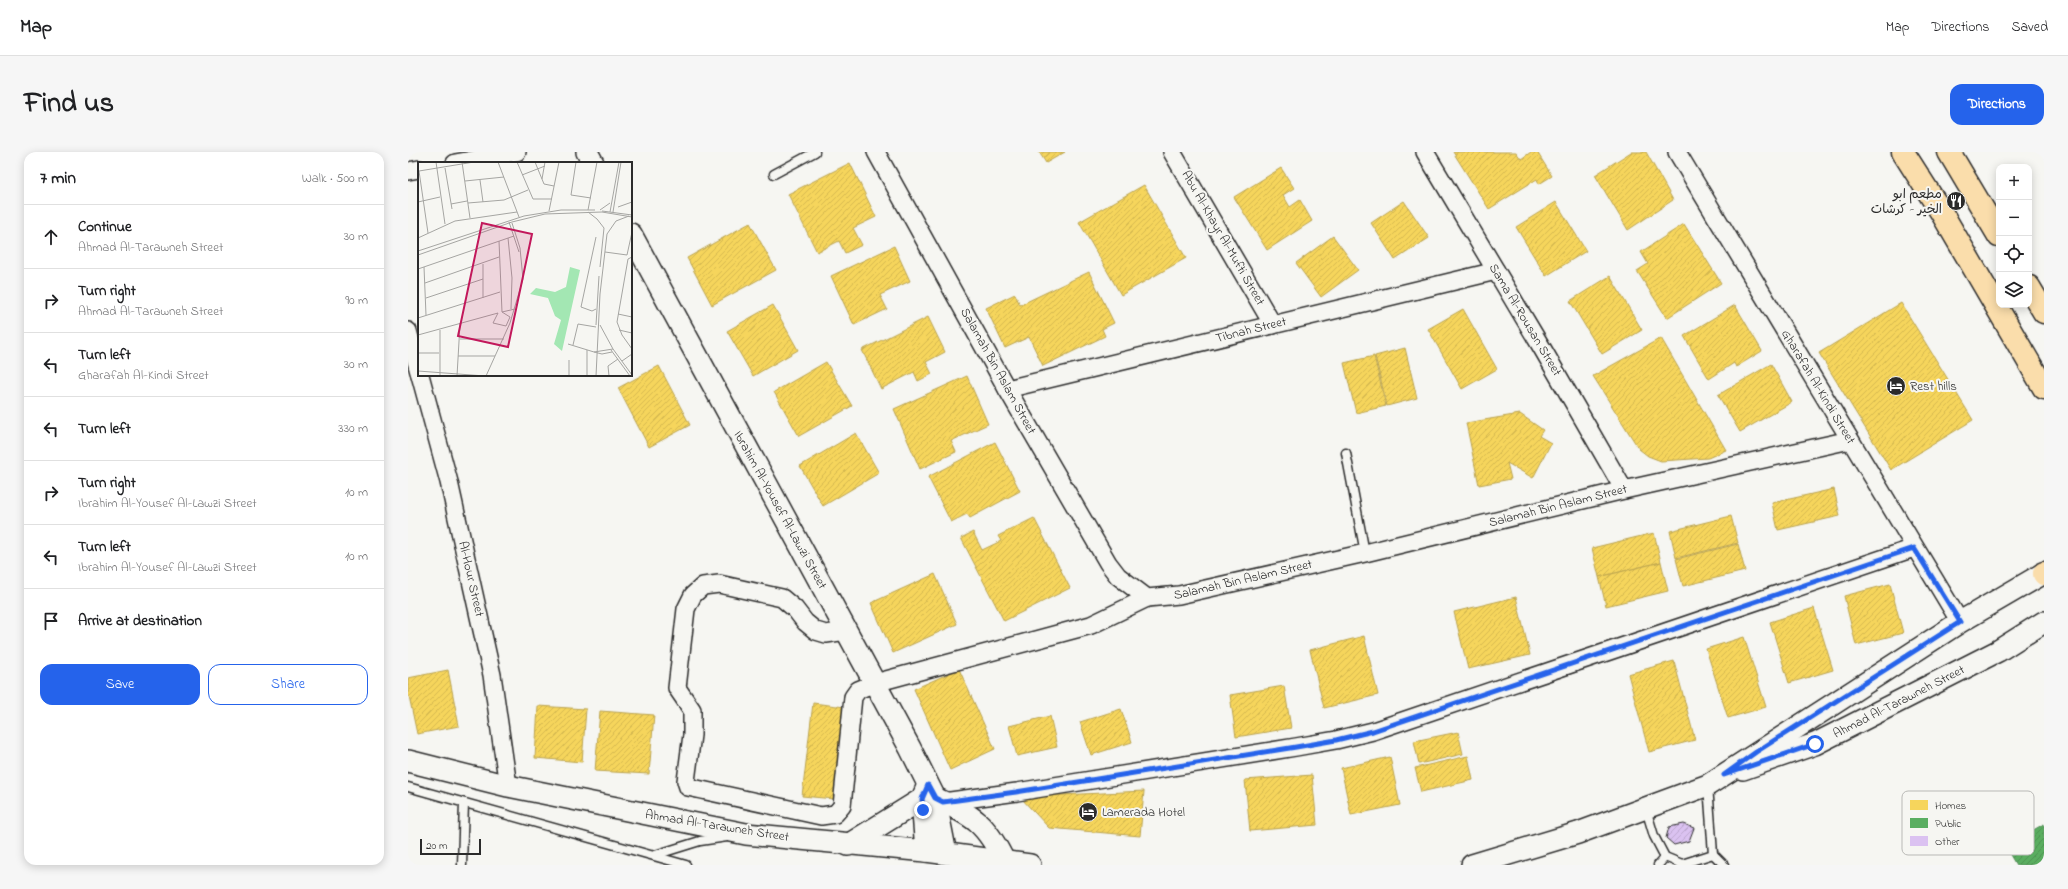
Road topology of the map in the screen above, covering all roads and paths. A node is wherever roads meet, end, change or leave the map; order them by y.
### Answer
1 (517, 152) edge
2 (587, 152) edge
3 (815, 152) edge
4 (876, 152) edge
5 (1172, 152) edge
6 (1425, 152) edge
7 (1678, 152) edge
8 (1903, 152) edge
9 (1949, 152) edge
10 (461, 162) edge
11 (592, 162) edge
12 (418, 169) edge
13 (408, 171) edge
14 (774, 174) dead end
15 (1996, 231) edge
16 (632, 236) edge
17 (1496, 271) junction
18 (2032, 292) edge
19 (2044, 312) edge
20 (1273, 325) junction
21 (408, 331) edge
22 (418, 368) edge
23 (420, 376) edge
24 (2044, 388) edge
25 (1007, 389) junction
26 (1850, 440) junction
27 (1346, 452) dead end
28 (1624, 490) junction
29 (1914, 548) junction
30 (1365, 553) junction
31 (2044, 573) edge
32 (1147, 598) junction
33 (1960, 622) junction
34 (2044, 622) edge
35 (846, 632) junction
36 (875, 683) junction
37 (408, 760) edge
38 (1716, 780) junction
39 (508, 786) junction
40 (408, 788) edge
41 (932, 796) junction
42 (464, 803) junction
43 (1646, 809) junction
44 (746, 834) junction
45 (848, 845) junction
46 (1713, 854) junction
47 (654, 855) junction
48 (933, 855) junction
49 (1665, 857) junction
50 (1005, 863) junction
51 (462, 865) edge
52 (686, 865) edge
53 (1030, 865) edge
54 (1472, 865) edge
55 (1658, 865) edge
56 (1682, 865) edge
57 (1724, 865) edge

1 - 10 street
2 - 11 street
3 - 14 lane
4 - 25 street, Salamah Bin Aslam Street
5 - 20 street, Abu Al-Khayr Al-Mufti Street
6 - 17 street, Sama Al-Rousan Street
7 - 26 street, Gharafah Al-Kindi Street
8 - 24 main road
9 - 15 main road
12 - 13 street
16 - 35 street, Ibrahim Al-Yousef Al-Lawzi Street
17 - 20 street, Tibnah Street
17 - 28 street, Sama Al-Rousan Street
18 - 19 main road
20 - 25 street, Tibnah Street
21 - 22 street
23 - 39 street, Al-Hour Street
25 - 32 street, Salamah Bin Aslam Street
26 - 28 street, Salamah Bin Aslam Street
26 - 29 street, Gharafah Al-Kindi Street
27 - 30 lane
28 - 30 street, Salamah Bin Aslam Street
29 - 33 street, Gharafah Al-Kindi Street
29 - 41 street
30 - 32 street, Salamah Bin Aslam Street
31 - 33 street, Ahmad Al-Tarawneh Street
32 - 36 street
33 - 38 street, Ahmad Al-Tarawneh Street
34 - 38 street, Ahmad Al-Tarawneh Street
35 - 36 street, Ibrahim Al-Yousef Al-Lawzi Street
35 - 36 street
36 - 41 street, Ibrahim Al-Yousef Al-Lawzi Street
37 - 39 street, Ahmad Al-Tarawneh Street
38 - 43 street, Ahmad Al-Tarawneh Street
38 - 46 lane
39 - 44 street, Ahmad Al-Tarawneh Street
40 - 42 lane
41 - 45 street
41 - 48 street, Ibrahim Al-Yousef Al-Lawzi Street
41 - 50 street
42 - 47 lane
42 - 51 lane
43 - 49 lane
43 - 54 street, Ahmad Al-Tarawneh Street
44 - 45 street, Ahmad Al-Tarawneh Street
44 - 47 lane
45 - 48 street, Ahmad Al-Tarawneh Street
46 - 56 lane
46 - 57 lane
47 - 52 lane
48 - 50 street, Ahmad Al-Tarawneh Street
49 - 55 lane
49 - 56 lane
50 - 53 street, Ahmad Al-Tarawneh Street

